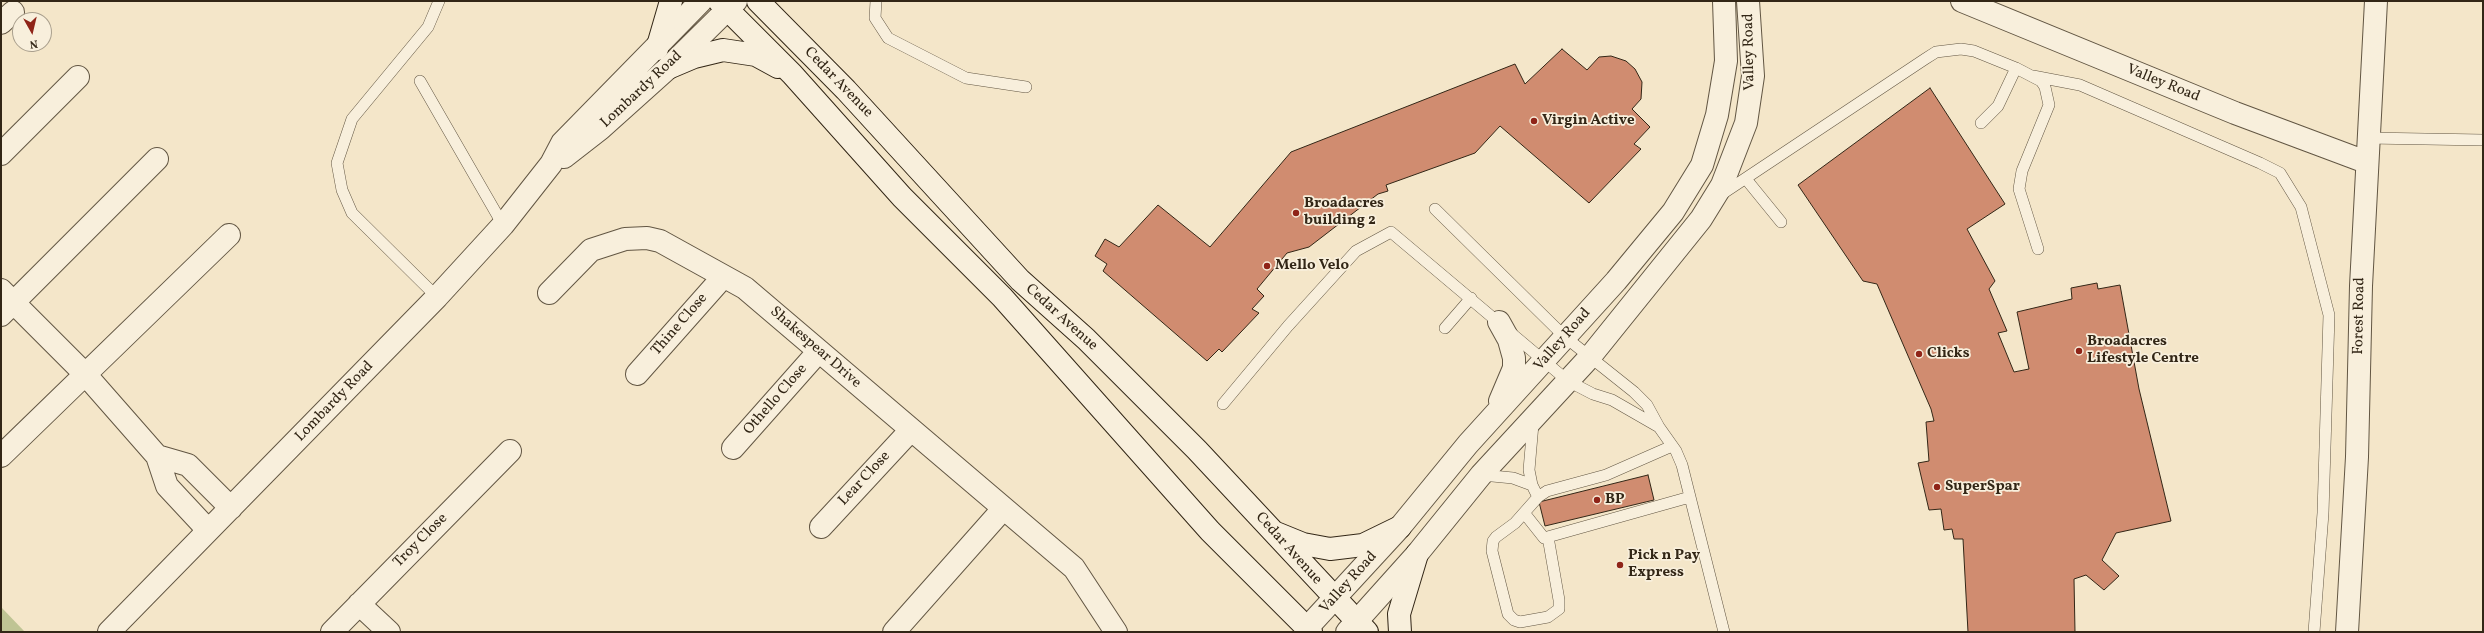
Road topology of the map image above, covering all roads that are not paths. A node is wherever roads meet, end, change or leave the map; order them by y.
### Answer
1 (439, 1) edge
2 (671, 1) edge
3 (701, 1) edge
4 (758, 1) edge
5 (876, 1) edge
6 (1724, 1) edge
7 (1748, 1) edge
8 (1962, 1) edge
9 (2376, 1) edge
10 (727, 4) edge
11 (657, 49) junction
12 (668, 68) junction
13 (2016, 68) junction
14 (792, 74) junction
15 (2033, 76) junction
16 (78, 77) dead end
17 (420, 81) dead end
18 (1026, 87) dead end
19 (1981, 123) dead end
20 (2368, 138) junction
21 (2483, 140) edge
22 (1, 154) edge
23 (157, 159) dead end
24 (2366, 162) junction
25 (551, 164) junction
26 (1746, 179) junction
27 (1687, 190) junction
28 (1713, 199) junction
29 (1435, 210) dead end
30 (1781, 222) dead end
31 (503, 225) junction
32 (228, 235) dead end
33 (2038, 250) dead end
34 (723, 277) junction
35 (549, 293) dead end
36 (437, 297) junction
37 (1471, 298) junction
38 (5, 302) edge
39 (1499, 322) junction
40 (1445, 328) dead end
41 (1565, 337) junction
42 (819, 351) junction
43 (1589, 358) junction
44 (1546, 361) junction
45 (85, 374) junction
46 (637, 374) dead end
47 (1568, 381) junction
48 (1223, 404) dead end
49 (1495, 415) junction
50 (1533, 419) junction
51 (1659, 427) junction
52 (910, 431) junction
53 (1672, 446) junction
54 (733, 448) dead end
55 (510, 451) dead end
56 (1, 456) edge
57 (157, 456) junction
58 (1482, 475) junction
59 (1532, 485) junction
60 (1538, 497) junction
61 (1690, 497) junction
62 (231, 508) junction
63 (1003, 509) junction
64 (1525, 514) junction
65 (820, 527) dead end
66 (1400, 527) junction
67 (208, 530) junction
68 (1272, 531) junction
69 (1548, 537) junction
70 (1417, 554) junction
71 (1335, 600) junction
72 (359, 604) junction
73 (1357, 628) edge
74 (1307, 631) edge
75 (109, 632) edge
76 (332, 632) edge
77 (389, 632) edge
78 (894, 632) edge
79 (1116, 632) edge
80 (1400, 632) edge
81 (1724, 632) edge
82 (2314, 632) edge
83 (2347, 632) edge

1 - 36 lane
2 - 11 street
3 - 11 street, Lombardy Road
4 - 68 street, Cedar Avenue
5 - 18 lane
6 - 27 street, Valley Road
7 - 28 street, Valley Road
8 - 24 street, Valley Road
9 - 20 street, Forest Road
10 - 12 street, Lombardy Road
10 - 14 street, Cedar Avenue
11 - 25 street, Lombardy Road
12 - 14 street
12 - 25 street, Lombardy Road
13 - 15 lane
13 - 19 lane
13 - 26 lane
14 - 74 street, Cedar Avenue
15 - 33 lane
15 - 82 lane
16 - 22 street
17 - 31 lane
20 - 21 lane
20 - 24 street, Forest Road
23 - 38 street
24 - 83 street, Forest Road
25 - 31 street, Lombardy Road
26 - 28 lane
26 - 30 lane
27 - 28 street
27 - 41 street, Valley Road
28 - 43 street, Valley Road
29 - 41 lane
31 - 36 street, Lombardy Road
32 - 45 street
34 - 35 street, Shakespear Drive
34 - 42 street, Shakespear Drive
34 - 46 street, Thine Close
36 - 62 street, Lombardy Road
37 - 39 lane
37 - 40 lane
37 - 48 lane
38 - 45 street
39 - 44 lane
39 - 49 street
41 - 43 lane
41 - 44 street, Valley Road
42 - 52 street, Shakespear Drive
42 - 54 street, Othello Close
43 - 47 street, Valley Road
43 - 51 lane
44 - 47 lane
44 - 49 street, Valley Road
45 - 56 street
45 - 57 street
47 - 50 street, Valley Road
47 - 51 lane
49 - 66 street, Valley Road
50 - 58 street, Valley Road
50 - 59 lane
51 - 53 lane
52 - 63 street, Shakespear Drive
52 - 65 street, Lear Close
53 - 60 lane
53 - 61 lane
55 - 72 street, Troy Close
57 - 62 street
57 - 67 street
58 - 59 lane
58 - 70 street, Valley Road
59 - 60 lane
60 - 64 lane
61 - 69 lane
61 - 81 lane
62 - 67 street, Lombardy Road
63 - 78 street
63 - 79 street, Shakespear Drive
64 - 69 lane
64 - 69 lane
66 - 68 street
66 - 71 street, Valley Road
67 - 75 street, Lombardy Road
68 - 71 street, Cedar Avenue
70 - 73 street, Valley Road
70 - 80 street
71 - 73 street, Cedar Avenue
71 - 74 street, Valley Road
72 - 76 street, Troy Close
72 - 77 street

